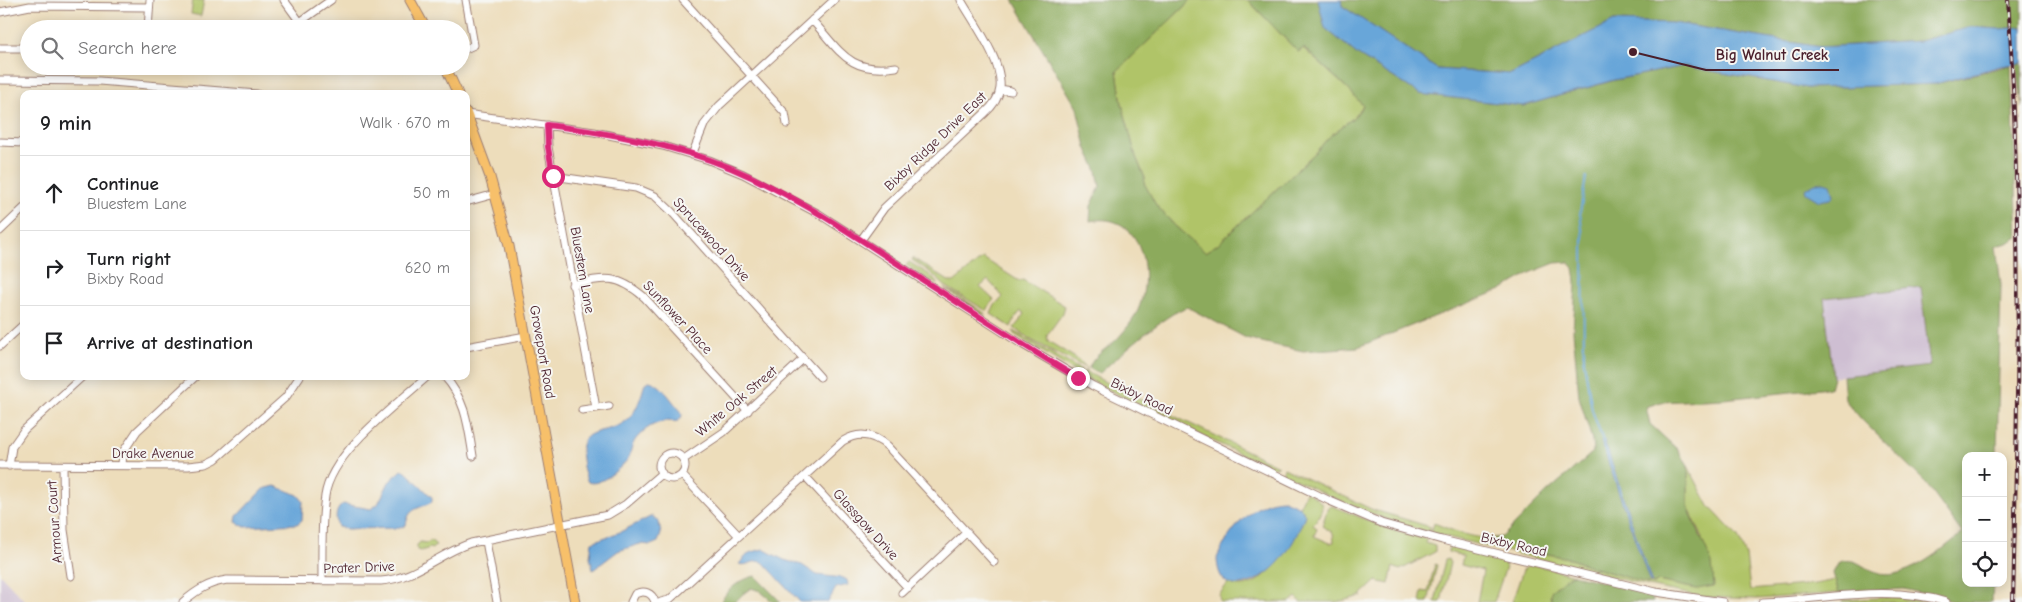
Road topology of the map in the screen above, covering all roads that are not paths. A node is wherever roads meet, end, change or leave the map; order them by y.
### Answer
1 (284, 0) edge
2 (331, 0) edge
3 (410, 0) edge
4 (466, 0) edge
5 (683, 0) edge
6 (834, 0) edge
7 (961, 0) edge
8 (150, 4) edge
9 (0, 12) edge
10 (149, 20) edge
11 (299, 20) edge
12 (309, 20) edge
13 (421, 20) edge
14 (470, 20) edge
15 (812, 20) junction
16 (470, 22) edge
17 (470, 47) edge
18 (0, 48) edge
19 (20, 48) edge
20 (896, 67) dead end
21 (449, 75) edge
22 (752, 75) junction
23 (0, 80) edge
24 (1000, 89) junction
25 (204, 90) edge
26 (456, 90) edge
27 (1011, 91) dead end
28 (470, 114) edge
29 (470, 124) edge
30 (787, 124) dead end
31 (547, 125) junction
32 (0, 142) edge
33 (20, 143) edge
34 (692, 155) junction
35 (553, 176) junction
36 (495, 194) junction
37 (470, 201) edge
38 (20, 212) edge
39 (0, 231) edge
40 (861, 240) junction
41 (572, 285) junction
42 (20, 328) edge
43 (526, 336) junction
44 (0, 346) edge
45 (470, 347) edge
46 (803, 359) junction
47 (820, 377) dead end
48 (79, 380) edge
49 (192, 380) edge
50 (297, 380) edge
51 (424, 380) edge
52 (447, 380) edge
53 (609, 406) dead end
54 (596, 408) junction
55 (582, 410) dead end
56 (748, 411) junction
57 (473, 456) dead end
58 (684, 459) junction
59 (0, 466) edge
60 (9, 466) junction
61 (62, 466) junction
62 (122, 466) junction
63 (662, 473) junction
64 (682, 475) junction
65 (805, 476) junction
66 (561, 524) junction
67 (967, 532) junction
68 (739, 536) junction
69 (486, 541) junction
70 (994, 562) dead end
71 (70, 576) dead end
72 (322, 581) junction
73 (183, 602) edge
74 (498, 602) edge
75 (575, 602) edge
76 (631, 602) edge
77 (655, 602) edge
78 (660, 602) edge
79 (1723, 602) edge
80 (1762, 602) edge
81 (1946, 602) edge

1 - 11 street
2 - 12 street
3 - 13 main road
4 - 14 street
5 - 22 street
6 - 15 street
7 - 24 street, Bixby Ridge Drive East
8 - 9 street
8 - 10 street
15 - 20 street
15 - 22 street
16 - 17 street
18 - 19 street
21 - 26 main road
22 - 30 street
22 - 34 street
23 - 25 street
24 - 27 street
24 - 40 street, Bixby Ridge Drive East
28 - 31 street, Bixby Road
29 - 36 main road, Groveport Road
31 - 34 street, Bixby Road
31 - 35 street, Bluestem Lane
32 - 33 street
34 - 40 street, Bixby Road
35 - 41 street, Bluestem Lane
35 - 46 street, Sprucewood Drive
36 - 37 street
36 - 43 main road, Groveport Road
38 - 39 street
40 - 79 street, Bixby Road
41 - 54 street, Bluestem Lane
41 - 56 street, Sunflower Place
42 - 44 street
43 - 45 street
43 - 66 main road, Groveport Road
46 - 47 street, Sprucewood Drive
46 - 56 street, White Oak Street
48 - 60 street
49 - 62 street
50 - 62 street, Drake Avenue
51 - 72 street
52 - 57 street
53 - 54 street
54 - 55 street
56 - 58 street, White Oak Street
58 - 63 street
58 - 64 street
59 - 60 street, Drake Avenue
60 - 61 street, Drake Avenue
61 - 62 street, Drake Avenue
61 - 71 street, Armour Court
63 - 64 street
63 - 66 street, Prater Drive
64 - 68 street
65 - 67 street
65 - 67 street, Glassgow Drive
65 - 68 street
66 - 69 street, Prater Drive
66 - 75 main road, Groveport Road
67 - 70 street
68 - 78 street
69 - 72 street, Prater Drive
69 - 74 street
72 - 73 street, Prater Drive
76 - 77 street
80 - 81 street

